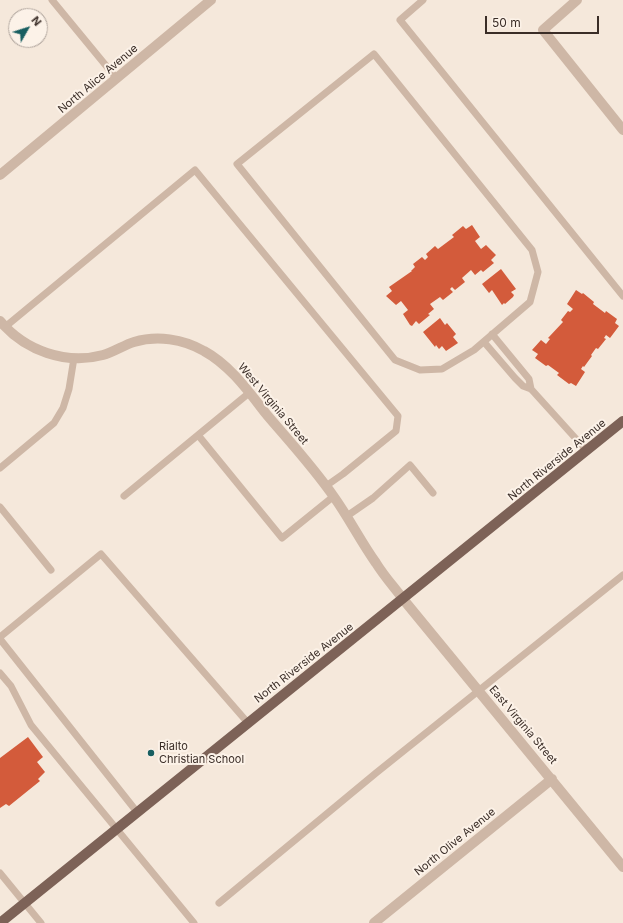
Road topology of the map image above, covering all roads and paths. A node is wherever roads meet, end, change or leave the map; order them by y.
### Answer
1 (52, 0) edge
2 (211, 0) edge
3 (423, 0) edge
4 (577, 0) edge
5 (117, 79) junction
6 (623, 130) edge
7 (0, 176) edge
8 (623, 296) edge
9 (2, 324) edge
10 (492, 334) junction
11 (484, 342) junction
12 (74, 358) junction
13 (532, 389) junction
14 (249, 393) junction
15 (623, 421) edge
16 (198, 435) junction
17 (586, 451) junction
18 (0, 468) edge
19 (326, 486) junction
20 (433, 493) dead end
21 (124, 496) dead end
22 (334, 496) junction
23 (0, 507) edge
24 (347, 516) junction
25 (51, 570) dead end
26 (623, 575) edge
27 (404, 599) junction
28 (0, 638) edge
29 (0, 673) edge
30 (478, 690) junction
31 (248, 723) junction
32 (552, 779) junction
33 (136, 812) junction
34 (116, 828) junction
35 (623, 868) edge
36 (0, 873) edge
37 (219, 902) dead end
38 (25, 904) junction
39 (0, 923) edge
40 (41, 923) edge
41 (194, 923) edge
42 (374, 923) edge

1 - 5 lane
2 - 5 street, North Alice Avenue
3 - 8 lane
4 - 6 street
5 - 7 street, North Alice Avenue
9 - 12 street, West Virginia Street
9 - 19 lane
10 - 11 lane
10 - 11 lane
10 - 13 lane
11 - 13 lane
12 - 14 street, West Virginia Street
12 - 18 lane
13 - 17 lane
14 - 16 lane
14 - 19 street, West Virginia Street
15 - 17 main road, North Riverside Avenue
16 - 21 lane
16 - 22 lane
17 - 27 main road, North Riverside Avenue
19 - 22 street, West Virginia Street
20 - 24 lane
22 - 24 street, West Virginia Street
23 - 25 lane
24 - 27 street, West Virginia Street
26 - 30 lane
27 - 30 street, East Virginia Street
27 - 31 main road, North Riverside Avenue
28 - 31 lane
28 - 33 lane
29 - 34 lane
30 - 32 street, East Virginia Street
30 - 37 lane
31 - 33 main road, North Riverside Avenue
32 - 35 street, East Virginia Street
32 - 42 street, North Olive Avenue
33 - 34 main road, North Riverside Avenue
34 - 38 main road, North Riverside Avenue
34 - 41 lane
36 - 38 lane
38 - 39 main road, North Riverside Avenue
38 - 40 lane

